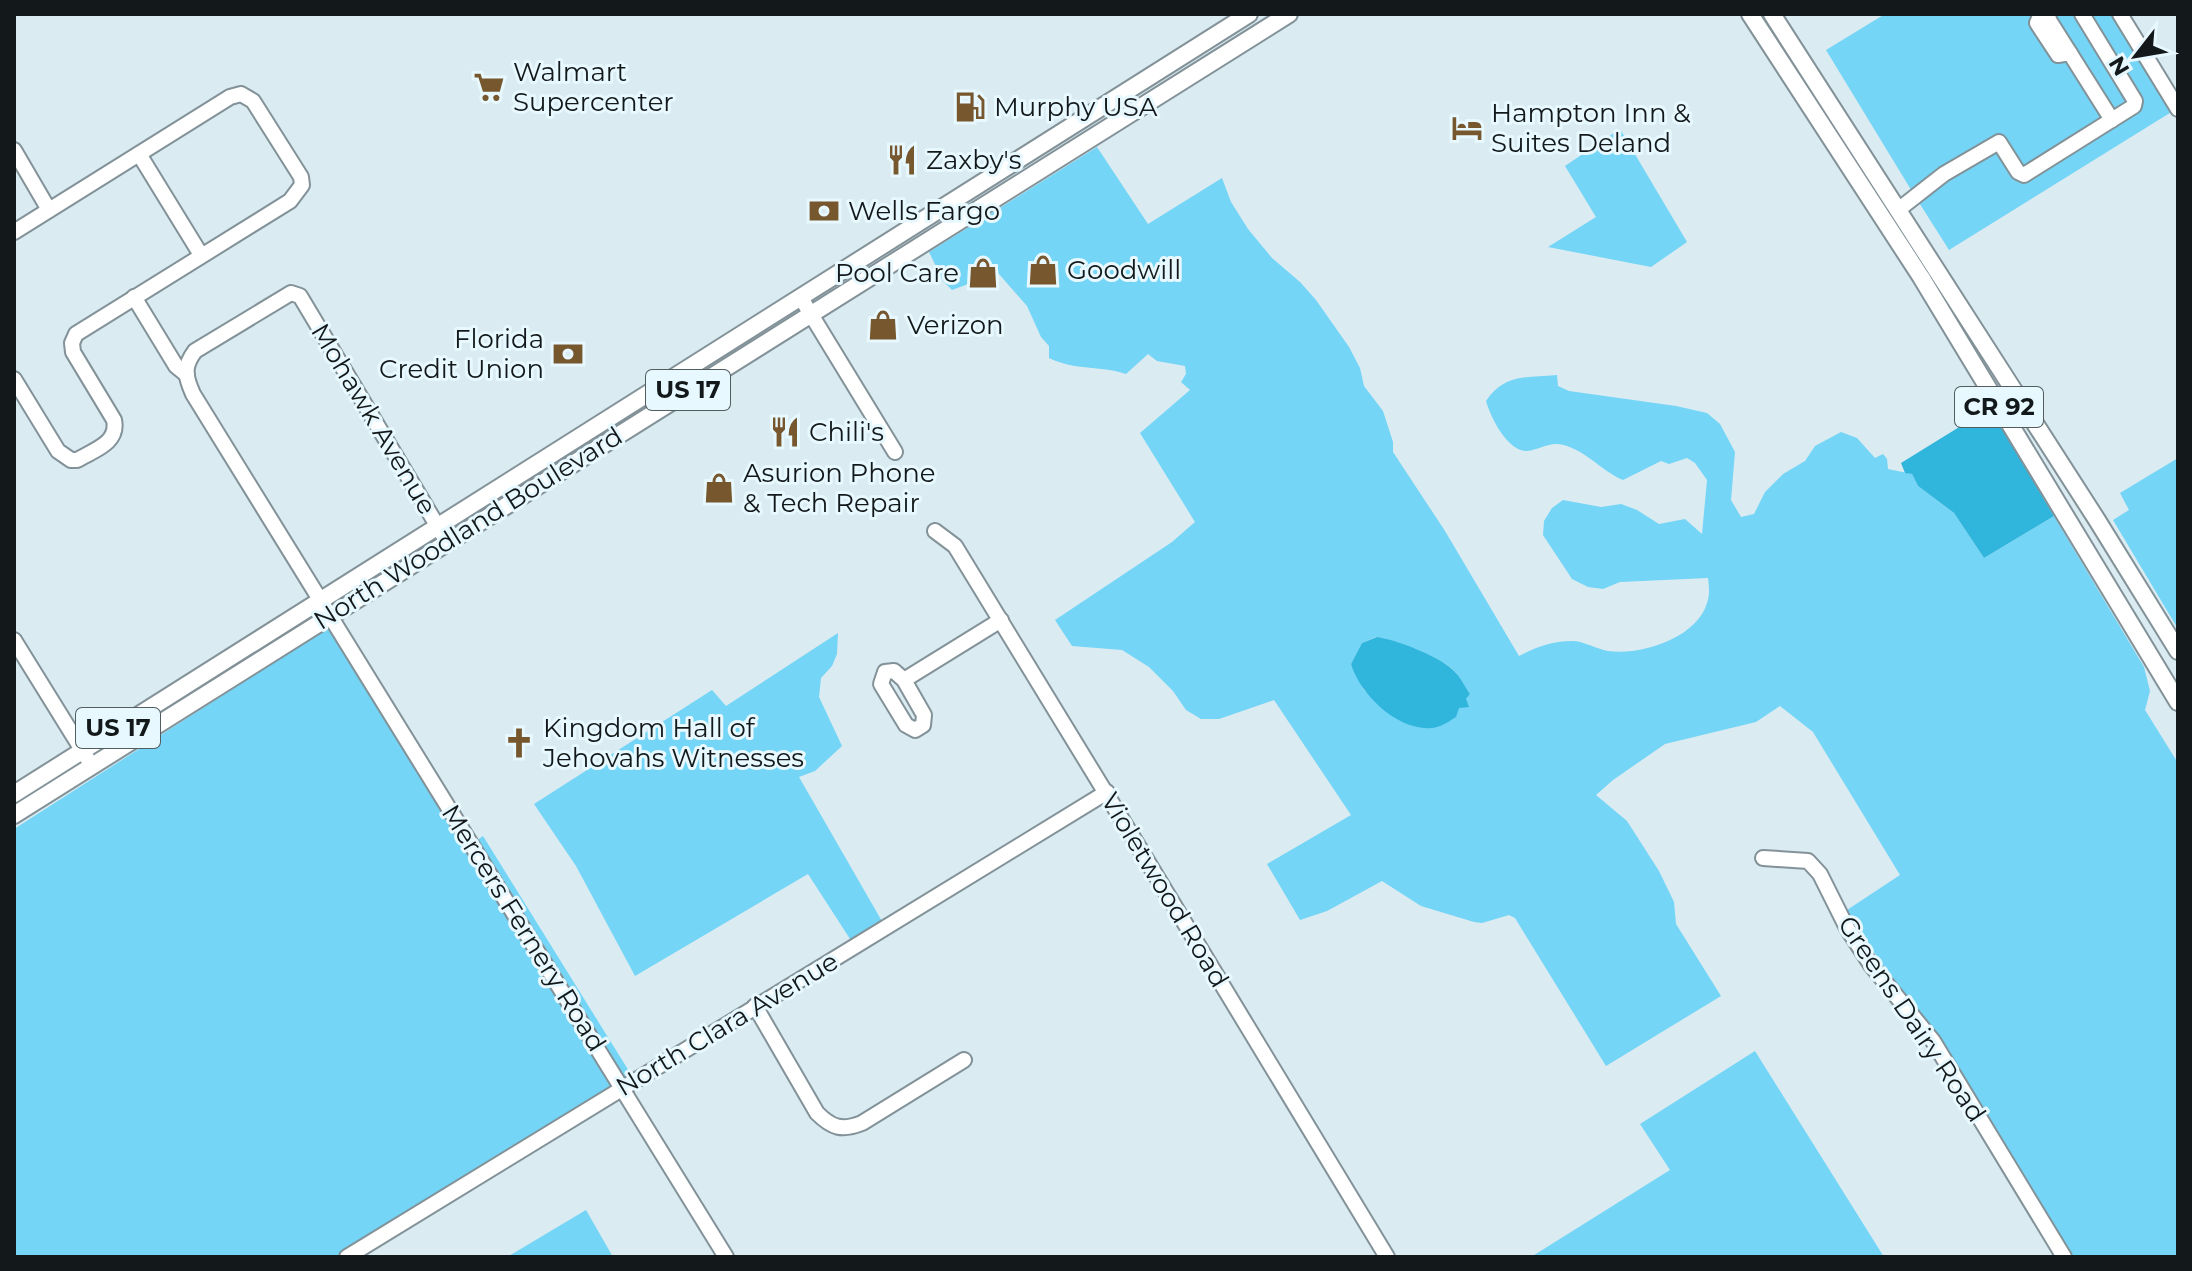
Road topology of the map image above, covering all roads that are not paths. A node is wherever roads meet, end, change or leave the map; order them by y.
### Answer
1 (1249, 14) edge
2 (1283, 14) edge
3 (1750, 14) edge
4 (1772, 14) edge
5 (2048, 14) edge
6 (2082, 14) edge
7 (2120, 14) edge
8 (1790, 43) junction
9 (1772, 48) junction
10 (2177, 104) edge
11 (2112, 120) junction
12 (1067, 131) junction
13 (1041, 147) junction
14 (1859, 149) junction
15 (14, 150) edge
16 (139, 154) junction
17 (1844, 158) junction
18 (1054, 160) junction
19 (1018, 183) junction
20 (49, 210) junction
21 (1898, 210) junction
22 (14, 232) edge
23 (201, 255) junction
24 (1929, 274) junction
25 (134, 297) junction
26 (806, 305) junction
27 (187, 368) junction
28 (14, 379) edge
29 (895, 452) dead end
30 (555, 453) junction
31 (565, 467) junction
32 (935, 531) dead end
33 (443, 534) junction
34 (321, 600) junction
35 (331, 615) junction
36 (1001, 620) junction
37 (14, 640) edge
38 (2178, 651) edge
39 (201, 676) junction
40 (904, 680) dead end
41 (210, 691) junction
42 (2178, 702) edge
43 (82, 751) junction
44 (92, 766) junction
45 (1107, 792) junction
46 (14, 794) edge
47 (14, 815) edge
48 (1763, 858) dead end
49 (755, 1006) junction
50 (964, 1060) dead end
51 (622, 1088) junction
52 (347, 1257) edge
53 (726, 1257) edge
54 (1387, 1257) edge
55 (2064, 1257) edge

1 - 12 main road, North Woodland Boulevard / US 17
2 - 18 main road, North Woodland Boulevard / US 17
3 - 9 main road, CR 92
4 - 8 main road, CR 92
5 - 11 street
6 - 11 street
7 - 10 street
8 - 9 main road
8 - 14 main road, CR 92
9 - 17 main road, CR 92
11 - 21 street
12 - 13 main road, North Woodland Boulevard / US 17
12 - 18 main road
13 - 19 main road
13 - 26 main road, North Woodland Boulevard / US 17
14 - 17 main road
14 - 21 main road, CR 92
15 - 20 street
16 - 20 street
16 - 23 street
16 - 23 street
17 - 24 main road, CR 92
18 - 19 main road, North Woodland Boulevard / US 17
19 - 26 main road, North Woodland Boulevard / US 17
20 - 22 street
21 - 24 main road, CR 92
23 - 25 street
24 - 38 main road, CR 92
24 - 42 main road, CR 92
25 - 27 street, Mercers Fernery Road
25 - 28 street
26 - 29 street
26 - 30 main road, North Woodland Boulevard / US 17
26 - 31 main road, North Woodland Boulevard / US 17
27 - 33 street, Mohawk Avenue
27 - 34 street, Mercers Fernery Road
30 - 31 street
30 - 33 main road, North Woodland Boulevard / US 17
31 - 33 main road, North Woodland Boulevard / US 17
32 - 36 street, Violetwood Road
33 - 34 main road, North Woodland Boulevard / US 17
33 - 35 main road, North Woodland Boulevard / US 17
34 - 35 street, Mercers Fernery Road
34 - 39 main road, North Woodland Boulevard / US 17
35 - 41 main road, North Woodland Boulevard / US 17
35 - 51 street, Mercers Fernery Road
36 - 40 street
36 - 45 street, Violetwood Road
37 - 43 street
39 - 41 street
39 - 43 main road, North Woodland Boulevard / US 17
41 - 44 main road, North Woodland Boulevard / US 17
43 - 44 street
43 - 46 main road, North Woodland Boulevard / US 17
44 - 47 main road, North Woodland Boulevard / US 17
45 - 49 street, North Clara Avenue
45 - 54 street, Violetwood Road
48 - 55 street, Greens Dairy Road
49 - 50 street
49 - 51 street, North Clara Avenue
51 - 52 street, North Clara Avenue
51 - 53 street, Mercers Fernery Road

